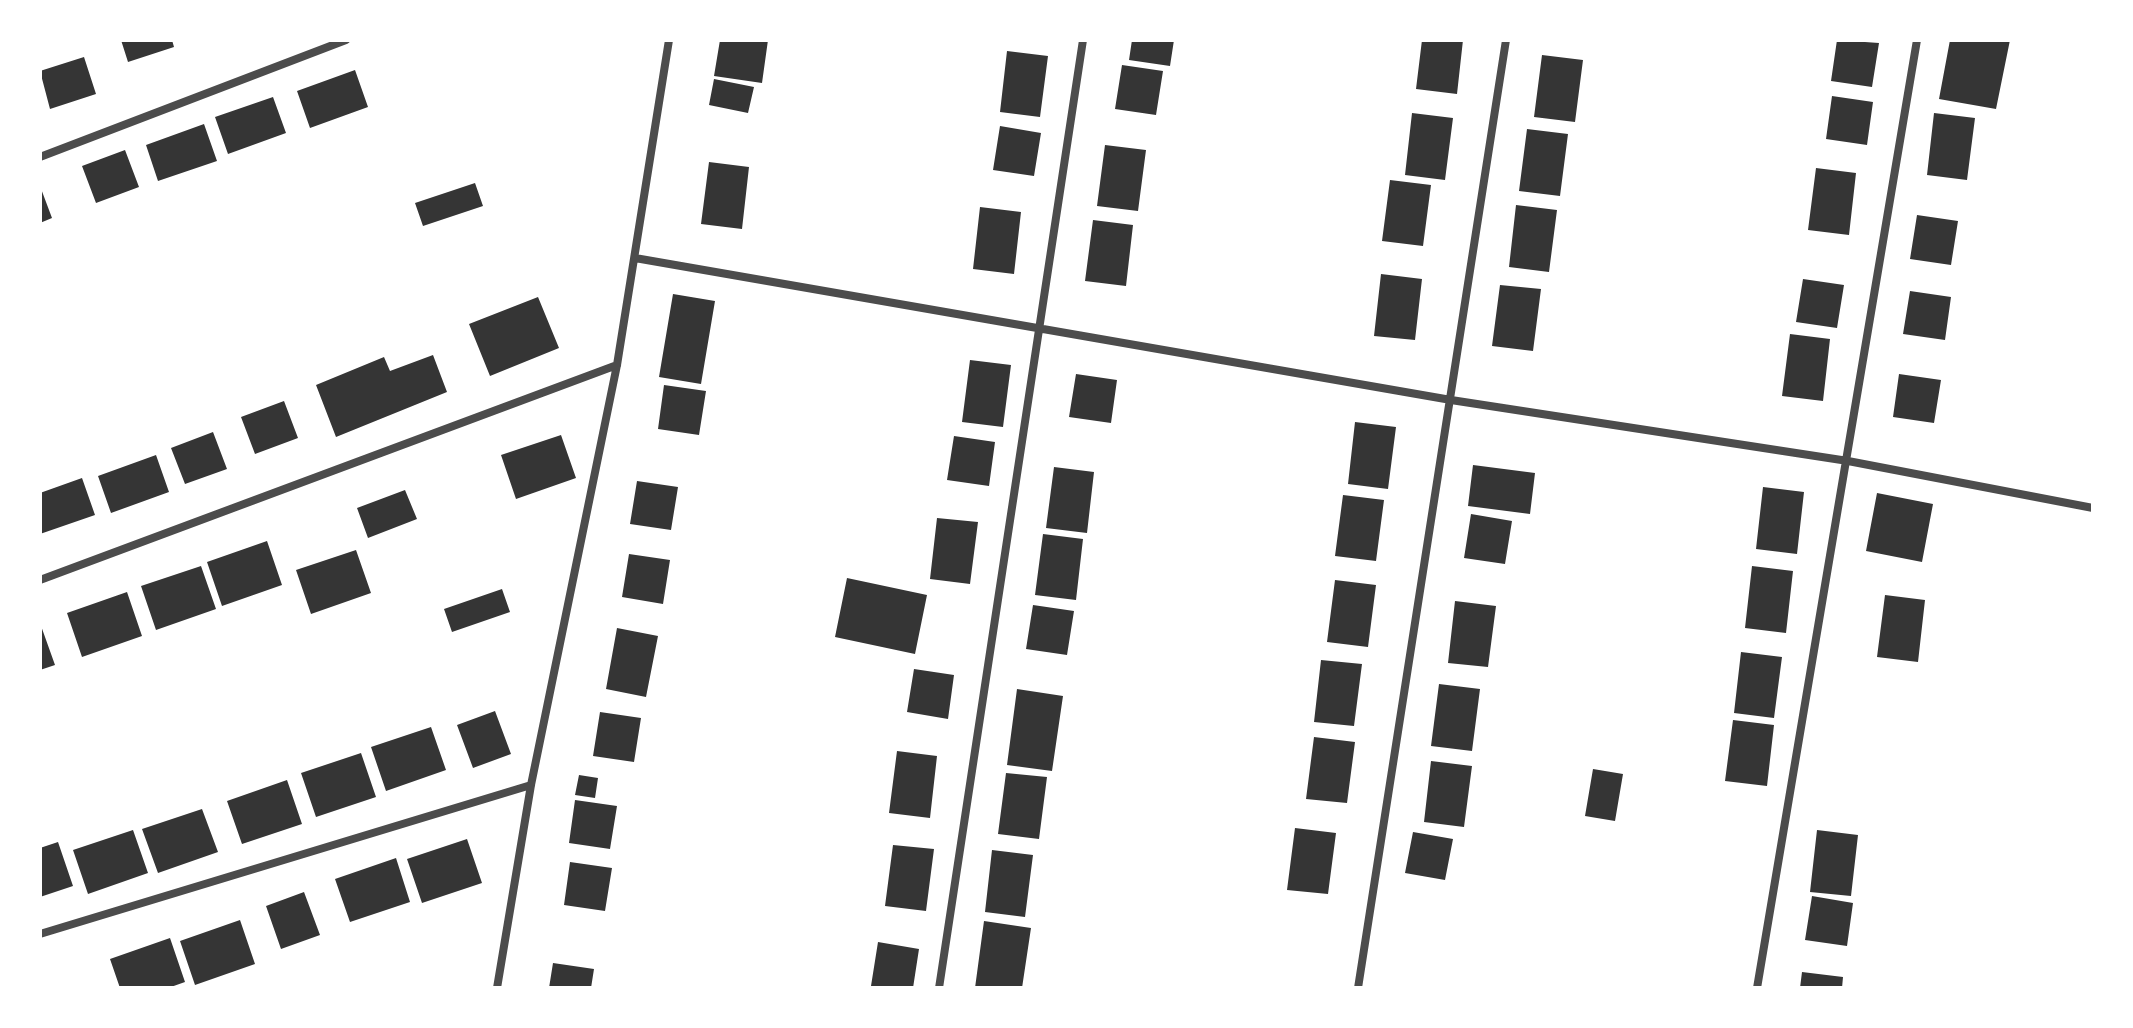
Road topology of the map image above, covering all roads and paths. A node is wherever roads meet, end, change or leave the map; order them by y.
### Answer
1 (346, 40) edge
2 (669, 40) edge
3 (1083, 40) edge
4 (1506, 40) edge
5 (1917, 40) edge
6 (40, 157) edge
7 (635, 258) junction
8 (1039, 328) junction
9 (617, 365) junction
10 (1451, 400) junction
11 (1848, 461) junction
12 (2093, 508) edge
13 (40, 580) edge
14 (531, 785) junction
15 (40, 934) edge
16 (497, 988) edge
17 (939, 988) edge
18 (1358, 988) edge
19 (1757, 988) edge

1 - 6 street
2 - 7 street
3 - 8 street
4 - 10 street
5 - 11 street
7 - 8 street
7 - 9 street
8 - 10 street
8 - 17 street
9 - 13 street
9 - 14 street
10 - 11 street
10 - 18 street
11 - 12 street
11 - 19 street
14 - 15 street
14 - 16 street

